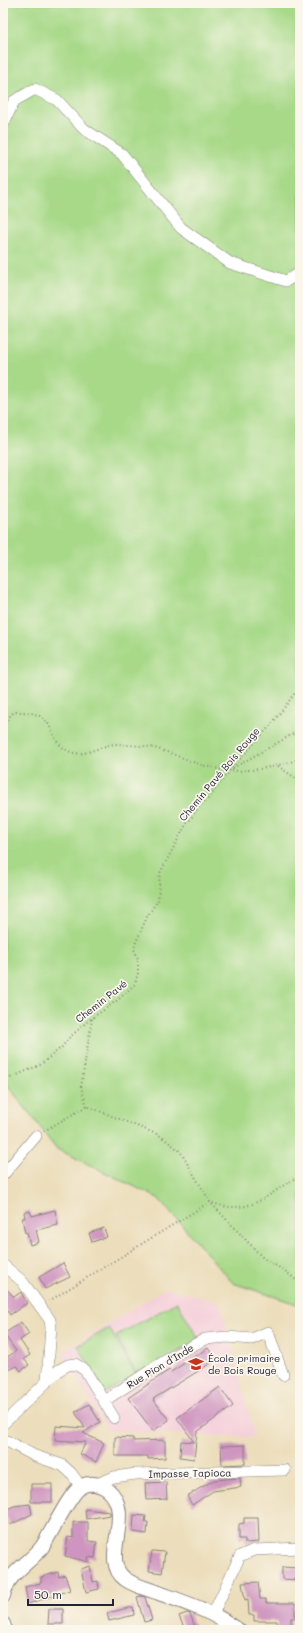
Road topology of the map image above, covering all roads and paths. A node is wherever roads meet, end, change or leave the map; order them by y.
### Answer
1 (3, 125) edge
2 (300, 273) edge
3 (300, 689) edge
4 (300, 730) edge
5 (3, 731) edge
6 (300, 760) edge
7 (278, 766) junction
8 (230, 770) junction
9 (300, 779) edge
10 (158, 900) joint
11 (92, 1018) junction
12 (3, 1081) edge
13 (86, 1106) junction
14 (36, 1136) joint
15 (3, 1175) edge
16 (300, 1176) edge
17 (210, 1202) junction
18 (3, 1265) edge
19 (300, 1280) edge
20 (41, 1306) junction
21 (283, 1375) dead end
22 (47, 1382) junction
23 (104, 1401) junction
24 (114, 1418) dead end
25 (3, 1424) edge
26 (3, 1439) edge
27 (285, 1470) dead end
28 (97, 1484) junction
29 (81, 1487) junction
30 (300, 1548) edge
31 (3, 1596) edge
32 (213, 1614) junction
33 (3, 1624) edge
34 (5, 1630) edge
35 (238, 1630) edge

1 - 2 street
3 - 8 path, Chemin Pavé Bois Rouge
4 - 8 path
5 - 8 path
6 - 7 path
7 - 8 path
7 - 9 path
8 - 10 path, Chemin Pavé Bois Rouge
10 - 11 path, Chemin Pavé
11 - 12 path, Chemin Pavé
11 - 13 path
13 - 14 path
13 - 17 path
14 - 15 street
16 - 17 path
17 - 19 path
17 - 20 path
18 - 20 street
20 - 22 street
21 - 23 street, Rue Pion d'Inde
22 - 23 street
22 - 25 street
23 - 24 street
26 - 29 street
27 - 28 street, Impasse Tapioca
28 - 29 main road
28 - 32 main road
29 - 31 main road
30 - 32 street
32 - 35 main road
33 - 34 main road

